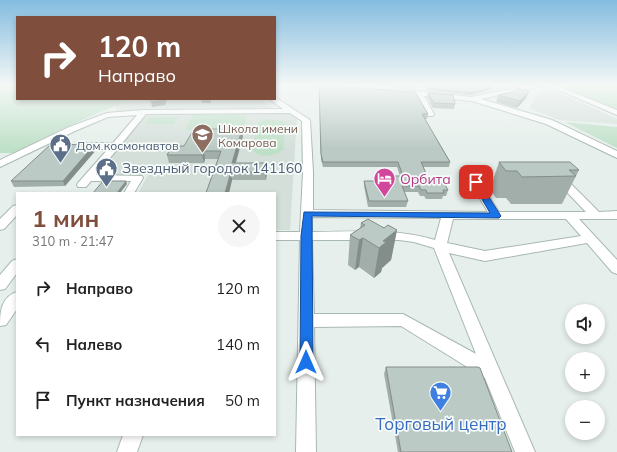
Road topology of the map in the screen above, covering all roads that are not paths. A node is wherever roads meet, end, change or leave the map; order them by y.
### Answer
1 (284, 106) edge
2 (426, 106) edge
3 (495, 106) edge
4 (601, 106) edge
5 (291, 111) junction
6 (144, 112) junction
7 (617, 113) edge
8 (430, 114) dead end
9 (37, 146) junction
10 (115, 146) junction
11 (617, 155) edge
12 (0, 164) edge
13 (520, 182) edge
14 (549, 183) edge
15 (130, 192) edge
16 (16, 209) edge
17 (307, 213) junction
18 (448, 215) junction
19 (596, 215) junction
20 (617, 215) edge
21 (496, 216) junction
22 (569, 216) junction
23 (0, 226) edge
24 (276, 236) edge
25 (306, 236) junction
26 (589, 239) junction
27 (440, 246) junction
28 (16, 265) edge
29 (617, 269) edge
30 (0, 285) edge
31 (16, 299) edge
32 (0, 320) edge
33 (306, 322) junction
34 (492, 372) junction
35 (133, 436) edge
36 (127, 452) edge
37 (306, 452) edge
38 (525, 452) edge

1 - 5 street
2 - 8 street
3 - 11 street
4 - 7 street
5 - 6 street
5 - 17 street
6 - 9 street
6 - 10 street
9 - 10 street
9 - 12 street
10 - 15 street
13 - 21 street
14 - 19 street
16 - 23 street
17 - 18 street
17 - 25 street
18 - 21 street
18 - 27 street
19 - 20 street
19 - 22 street
21 - 22 street
22 - 26 street
24 - 25 street
25 - 27 street
25 - 33 street
26 - 27 street
26 - 29 street
27 - 34 street
28 - 30 street
31 - 32 street
33 - 34 street
33 - 37 street
34 - 38 street
35 - 36 street

